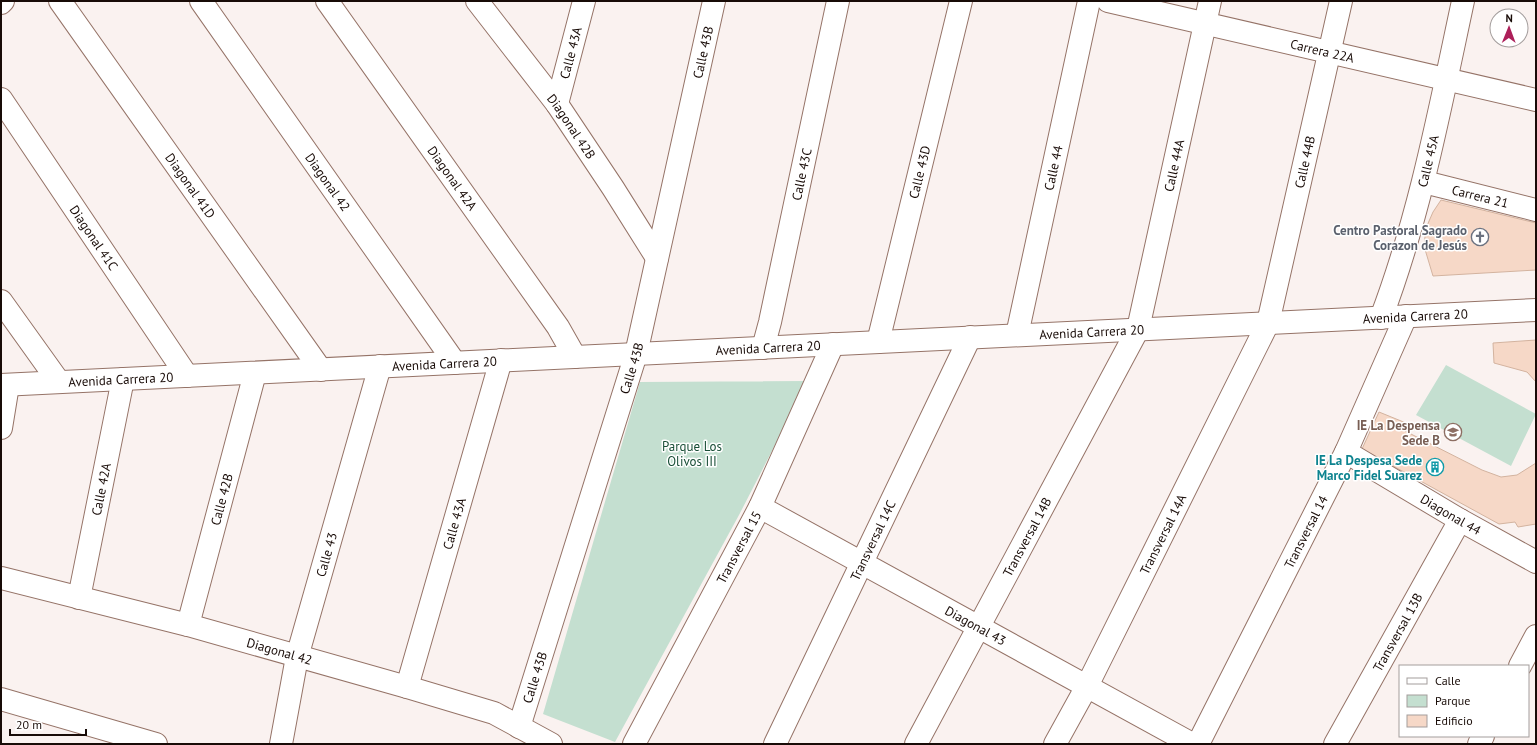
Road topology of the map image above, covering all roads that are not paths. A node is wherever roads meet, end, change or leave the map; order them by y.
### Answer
1 (60, 1) edge
2 (201, 1) edge
3 (327, 1) edge
4 (477, 1) edge
5 (584, 1) edge
6 (714, 1) edge
7 (838, 1) edge
8 (961, 1) edge
9 (1089, 1) edge
10 (1108, 1) edge
11 (1210, 1) edge
12 (1341, 1) edge
13 (1463, 1) edge
14 (1205, 24) junction
15 (1330, 52) junction
16 (1446, 80) junction
17 (1, 99) edge
18 (1536, 100) edge
19 (556, 104) junction
20 (1424, 182) junction
21 (1536, 210) edge
22 (657, 258) junction
23 (1, 300) edge
24 (1536, 310) edge
25 (1406, 316) junction
26 (1381, 318) junction
27 (1268, 323) junction
28 (1138, 330) junction
29 (1017, 335) junction
30 (970, 338) junction
31 (878, 342) junction
32 (833, 344) junction
33 (763, 348) junction
34 (636, 354) junction
35 (575, 357) junction
36 (501, 360) junction
37 (455, 363) junction
38 (380, 366) junction
39 (321, 370) junction
40 (255, 373) junction
41 (187, 376) junction
42 (123, 379) junction
43 (59, 382) junction
44 (5, 385) edge
45 (1, 428) edge
46 (1346, 452) junction
47 (760, 506) junction
48 (1460, 520) junction
49 (1536, 562) edge
50 (862, 563) junction
51 (1, 578) edge
52 (79, 598) junction
53 (188, 625) junction
54 (979, 627) junction
55 (1536, 636) edge
56 (297, 657) junction
57 (1521, 665) edge
58 (1087, 686) junction
59 (407, 687) junction
60 (1, 699) edge
61 (519, 727) junction
62 (110, 738) edge
63 (156, 744) edge
64 (281, 744) edge
65 (551, 744) edge
66 (634, 744) edge
67 (776, 744) edge
68 (916, 744) edge
69 (1055, 744) edge
70 (1192, 744) edge
71 (1198, 744) edge
72 (1335, 744) edge

1 - 39 street, Diagonal 41D
2 - 37 street, Diagonal 42
3 - 35 street, Diagonal 42A
4 - 19 street, Diagonal 42B
5 - 19 street, Calle 43A
6 - 22 street, Calle 43B
7 - 33 street, Calle 43C
8 - 31 street, Calle 43D
9 - 29 street, Calle 44
10 - 14 street, Carrera 22A
11 - 14 street, Calle 44A
12 - 15 street, Calle 44B
13 - 16 street, Calle 45A
14 - 15 street, Carrera 22A
14 - 28 street, Calle 44A
15 - 16 street, Carrera 22A
15 - 27 street, Calle 44B
16 - 18 street, Carrera 22A
16 - 20 street, Calle 45A
17 - 41 street, Diagonal 41C
19 - 22 street, Diagonal 42B
20 - 21 street, Carrera 21
20 - 26 street, Calle 45A
22 - 34 street, Calle 43B
23 - 43 street
24 - 25 street, Avenida Carrera 20
25 - 26 street, Avenida Carrera 20
25 - 46 street, Transversal 14
26 - 27 street, Avenida Carrera 20
27 - 28 street, Avenida Carrera 20
27 - 58 street, Transversal 14A
28 - 29 street, Avenida Carrera 20
28 - 54 street, Transversal 14B
29 - 30 street, Avenida Carrera 20
30 - 31 street, Avenida Carrera 20
30 - 50 street, Transversal 14C
31 - 32 street, Avenida Carrera 20
32 - 33 street, Avenida Carrera 20
32 - 47 street, Transversal 15
33 - 34 street, Avenida Carrera 20
34 - 35 street, Avenida Carrera 20
34 - 61 street, Calle 43B
35 - 36 street, Avenida Carrera 20
36 - 37 street, Avenida Carrera 20
36 - 59 street, Calle 43A
37 - 38 street, Avenida Carrera 20
38 - 39 street, Avenida Carrera 20
38 - 56 street, Calle 43
39 - 40 street, Avenida Carrera 20
40 - 41 street, Avenida Carrera 20
40 - 53 street, Calle 42B
41 - 42 street, Avenida Carrera 20
42 - 43 street, Avenida Carrera 20
42 - 52 street, Calle 42A
43 - 44 street, Avenida Carrera 20
44 - 45 street
46 - 48 street, Diagonal 44
46 - 71 street, Transversal 14
47 - 50 street, Diagonal 43
47 - 66 street, Transversal 15
48 - 49 street, Diagonal 44
48 - 72 street, Transversal 13B
50 - 54 street, Diagonal 43
50 - 67 street, Transversal 14C
51 - 52 street, Diagonal 42
52 - 53 street, Diagonal 42
53 - 56 street, Diagonal 42
54 - 58 street, Diagonal 43
54 - 68 street, Transversal 14B
55 - 57 street
56 - 59 street, Diagonal 42
56 - 64 street, Calle 43
58 - 69 street, Transversal 14A
58 - 70 street, Diagonal 43
59 - 61 street, Diagonal 42
60 - 62 street
61 - 65 street, Diagonal 42
62 - 63 street

